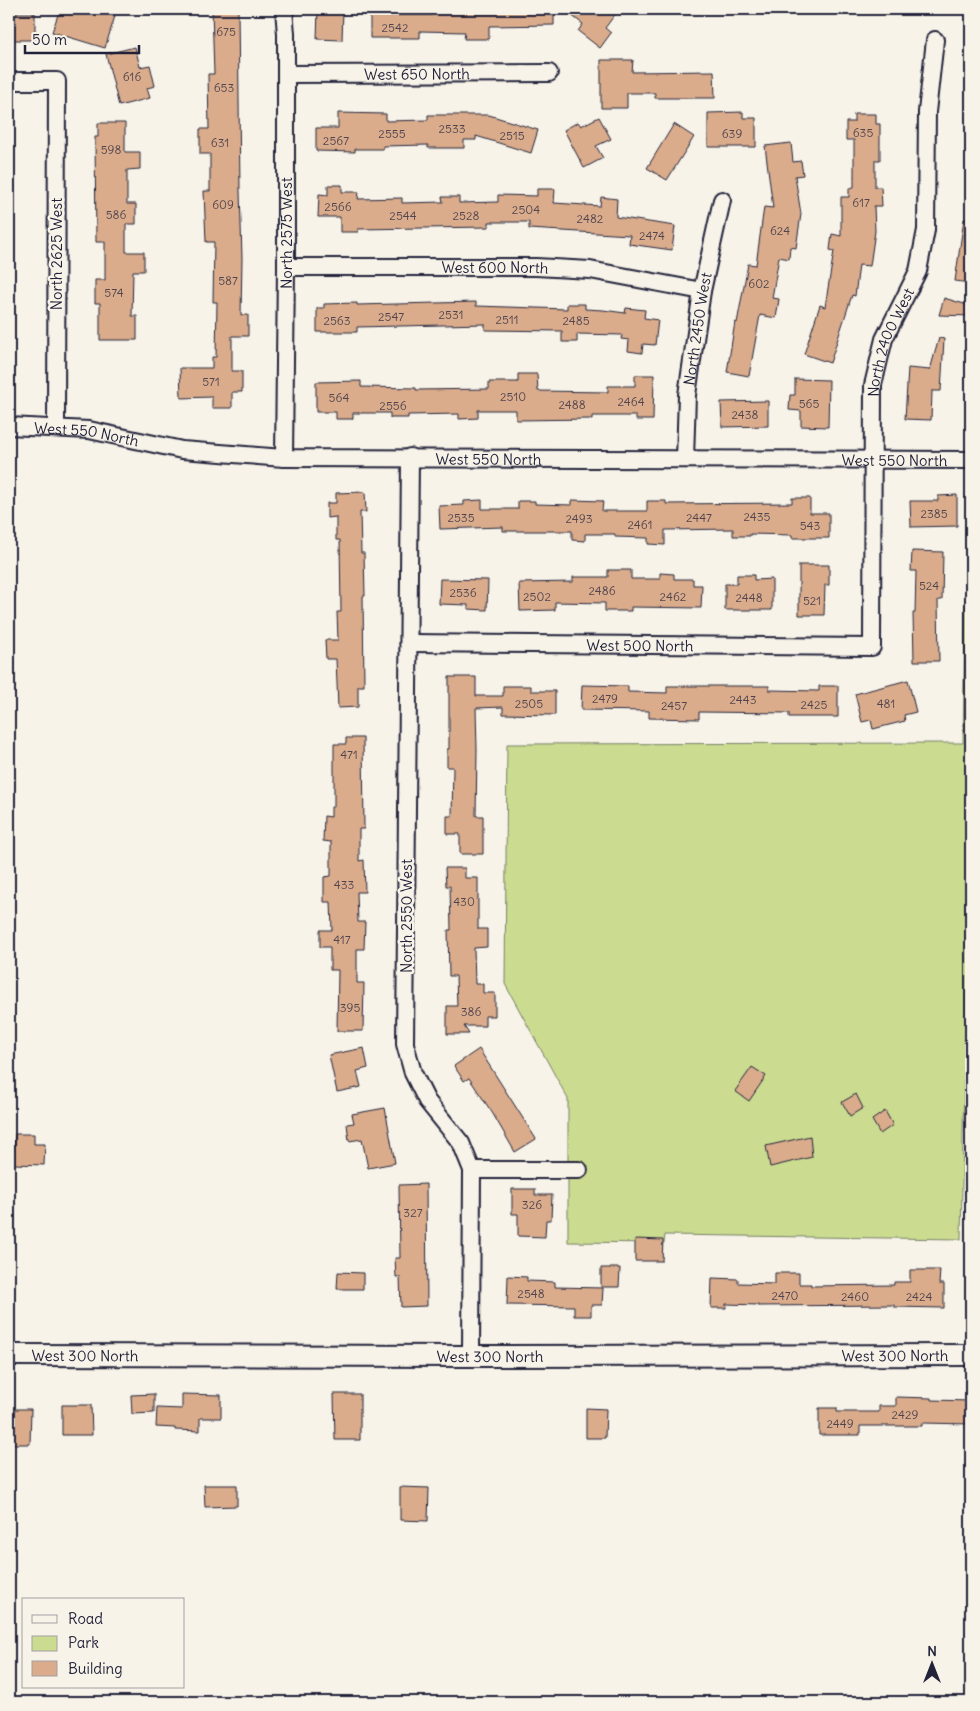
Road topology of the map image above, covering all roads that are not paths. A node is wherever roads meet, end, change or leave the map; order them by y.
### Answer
1 (284, 9) edge
2 (934, 40) dead end
3 (549, 73) dead end
4 (286, 74) junction
5 (9, 81) edge
6 (722, 200) dead end
7 (286, 267) junction
8 (702, 291) junction
9 (9, 426) edge
10 (56, 427) junction
11 (410, 457) junction
12 (284, 458) junction
13 (685, 459) junction
14 (971, 460) edge
15 (873, 461) junction
16 (409, 644) junction
17 (872, 647) joint
18 (472, 1170) junction
19 (579, 1170) dead end
20 (9, 1355) edge
21 (971, 1355) edge
22 (471, 1356) junction

1 - 4 street, North 2575 West
2 - 15 street, North 2400 West
3 - 4 street, West 650 North
4 - 7 street, North 2575 West
5 - 10 street, North 2625 West
6 - 8 street, North 2450 West
7 - 8 street, West 600 North
7 - 12 street, North 2575 West
8 - 13 street, North 2450 West
9 - 10 street, West 550 North
10 - 12 street, West 550 North
11 - 12 street, West 550 North
11 - 13 street, West 550 North
11 - 16 street, North 2550 West
13 - 15 street, West 550 North
14 - 15 street, West 550 North
15 - 17 street, North 2400 West
16 - 17 street, West 500 North
16 - 18 street, North 2550 West
18 - 19 street
18 - 22 street, North 2550 West
20 - 22 main road, West 300 North
21 - 22 main road, West 300 North

